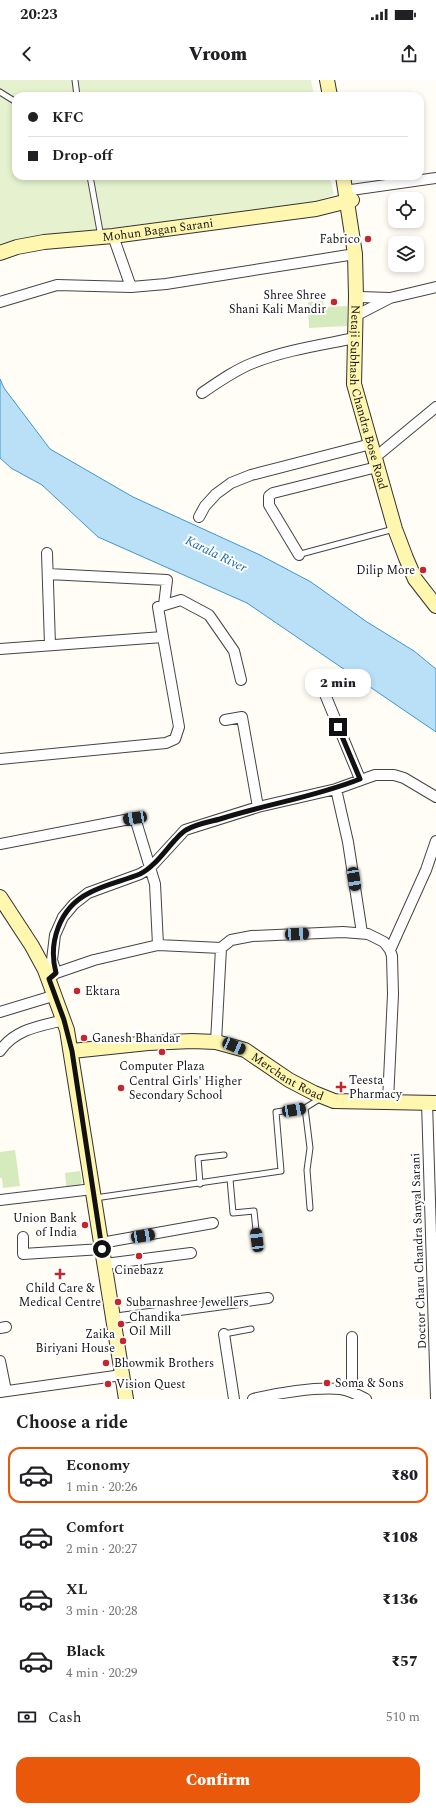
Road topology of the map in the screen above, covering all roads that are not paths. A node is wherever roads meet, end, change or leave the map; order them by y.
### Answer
1 (75, 80) edge
2 (328, 80) edge
3 (334, 80) edge
4 (0, 92) edge
5 (77, 92) edge
6 (330, 92) edge
7 (336, 92) edge
8 (12, 100) edge
9 (436, 178) edge
10 (91, 180) edge
11 (344, 180) edge
12 (350, 197) edge
13 (107, 237) junction
14 (0, 253) edge
15 (357, 254) junction
16 (131, 287) junction
17 (436, 287) edge
18 (358, 297) junction
19 (390, 298) junction
20 (0, 302) edge
21 (359, 314) junction
22 (355, 338) junction
23 (202, 393) dead end
24 (436, 407) edge
25 (375, 455) junction
26 (199, 517) dead end
27 (397, 528) junction
28 (47, 553) dead end
29 (297, 555) joint
30 (48, 574) junction
31 (436, 598) edge
32 (164, 605) junction
33 (436, 606) edge
34 (163, 637) junction
35 (50, 645) junction
36 (0, 649) edge
37 (241, 680) dead end
38 (322, 687) dead end
39 (225, 720) dead end
40 (0, 759) edge
41 (360, 779) junction
42 (336, 789) junction
43 (436, 797) edge
44 (258, 807) junction
45 (436, 842) edge
46 (0, 844) edge
47 (150, 868) junction
48 (0, 897) edge
49 (362, 933) junction
50 (158, 945) junction
51 (221, 948) junction
52 (390, 950) junction
53 (52, 976) junction
54 (56, 995) junction
55 (0, 1012) edge
56 (66, 1025) junction
57 (216, 1042) junction
58 (90, 1049) junction
59 (0, 1051) edge
60 (72, 1051) junction
61 (323, 1097) junction
62 (388, 1101) junction
63 (432, 1103) edge
64 (305, 1108) junction
65 (224, 1155) dead end
66 (230, 1180) junction
67 (200, 1184) junction
68 (94, 1193) junction
69 (0, 1200) edge
70 (310, 1208) dead end
71 (214, 1223) dead end
72 (23, 1237) dead end
73 (257, 1240) dead end
74 (102, 1246) junction
75 (191, 1253) dead end
76 (105, 1264) junction
77 (268, 1298) dead end
78 (435, 1311) edge
79 (113, 1319) junction
80 (251, 1329) dead end
81 (224, 1334) joint
82 (352, 1337) dead end
83 (0, 1361) edge
84 (122, 1375) junction
85 (3, 1391) edge
86 (352, 1392) junction
87 (126, 1399) edge
88 (234, 1399) edge
89 (252, 1399) edge
90 (366, 1399) edge
91 (436, 1399) edge

1 - 5 lane
2 - 6 street
3 - 7 street
4 - 8 lane
9 - 12 street
10 - 13 lane
11 - 12 street, Netaji Subhash Chandra Bose Road
12 - 13 street, Mohun Bagan Sarani
12 - 15 street, Netaji Subhash Chandra Bose Road
13 - 14 street, Mohun Bagan Sarani
13 - 16 street
15 - 16 street
15 - 18 street, Netaji Subhash Chandra Bose Road
16 - 20 street
17 - 19 street
18 - 19 street
18 - 21 street, Netaji Subhash Chandra Bose Road
18 - 22 street, Netaji Subhash Chandra Bose Road
19 - 21 street
21 - 25 street, Netaji Subhash Chandra Bose Road
22 - 23 street
22 - 25 street, Netaji Subhash Chandra Bose Road
24 - 25 street
25 - 26 street
25 - 27 street, Netaji Subhash Chandra Bose Road
25 - 29 street
27 - 29 lane
27 - 31 street, Netaji Subhash Chandra Bose Road
27 - 33 street, Netaji Subhash Chandra Bose Road
28 - 30 street
30 - 32 street
30 - 35 street
32 - 34 street
32 - 37 street
34 - 35 street
34 - 40 street
35 - 36 street
38 - 41 street
39 - 44 street
41 - 42 street
41 - 43 street
42 - 44 street
42 - 49 street
44 - 47 street
45 - 52 street
46 - 47 street
47 - 50 street
47 - 53 street
48 - 53 street
49 - 51 street
49 - 52 street
50 - 51 street
50 - 53 street
51 - 57 street
52 - 62 street
53 - 54 street
54 - 55 street
54 - 56 street
56 - 58 street
56 - 59 street
56 - 60 street
57 - 58 street, Merchant Road
57 - 61 street, Merchant Road
58 - 60 street, Merchant Road
60 - 68 street
61 - 62 street, Merchant Road
61 - 64 lane
62 - 63 street, Merchant Road
63 - 78 street, Doctor Charu Chandra Sanyal Sarani
64 - 66 lane
64 - 70 lane
65 - 67 lane
66 - 67 lane
66 - 73 lane
67 - 68 lane
68 - 69 street
68 - 74 street
71 - 74 street
72 - 74 street
74 - 76 street
75 - 76 street
76 - 79 street
77 - 79 street
78 - 91 street, Doctor Charu Chandra Sanyal Sarani
79 - 84 street
80 - 81 lane
81 - 88 street
82 - 86 street
83 - 85 street
84 - 85 street
84 - 87 street
86 - 89 street
86 - 90 street

